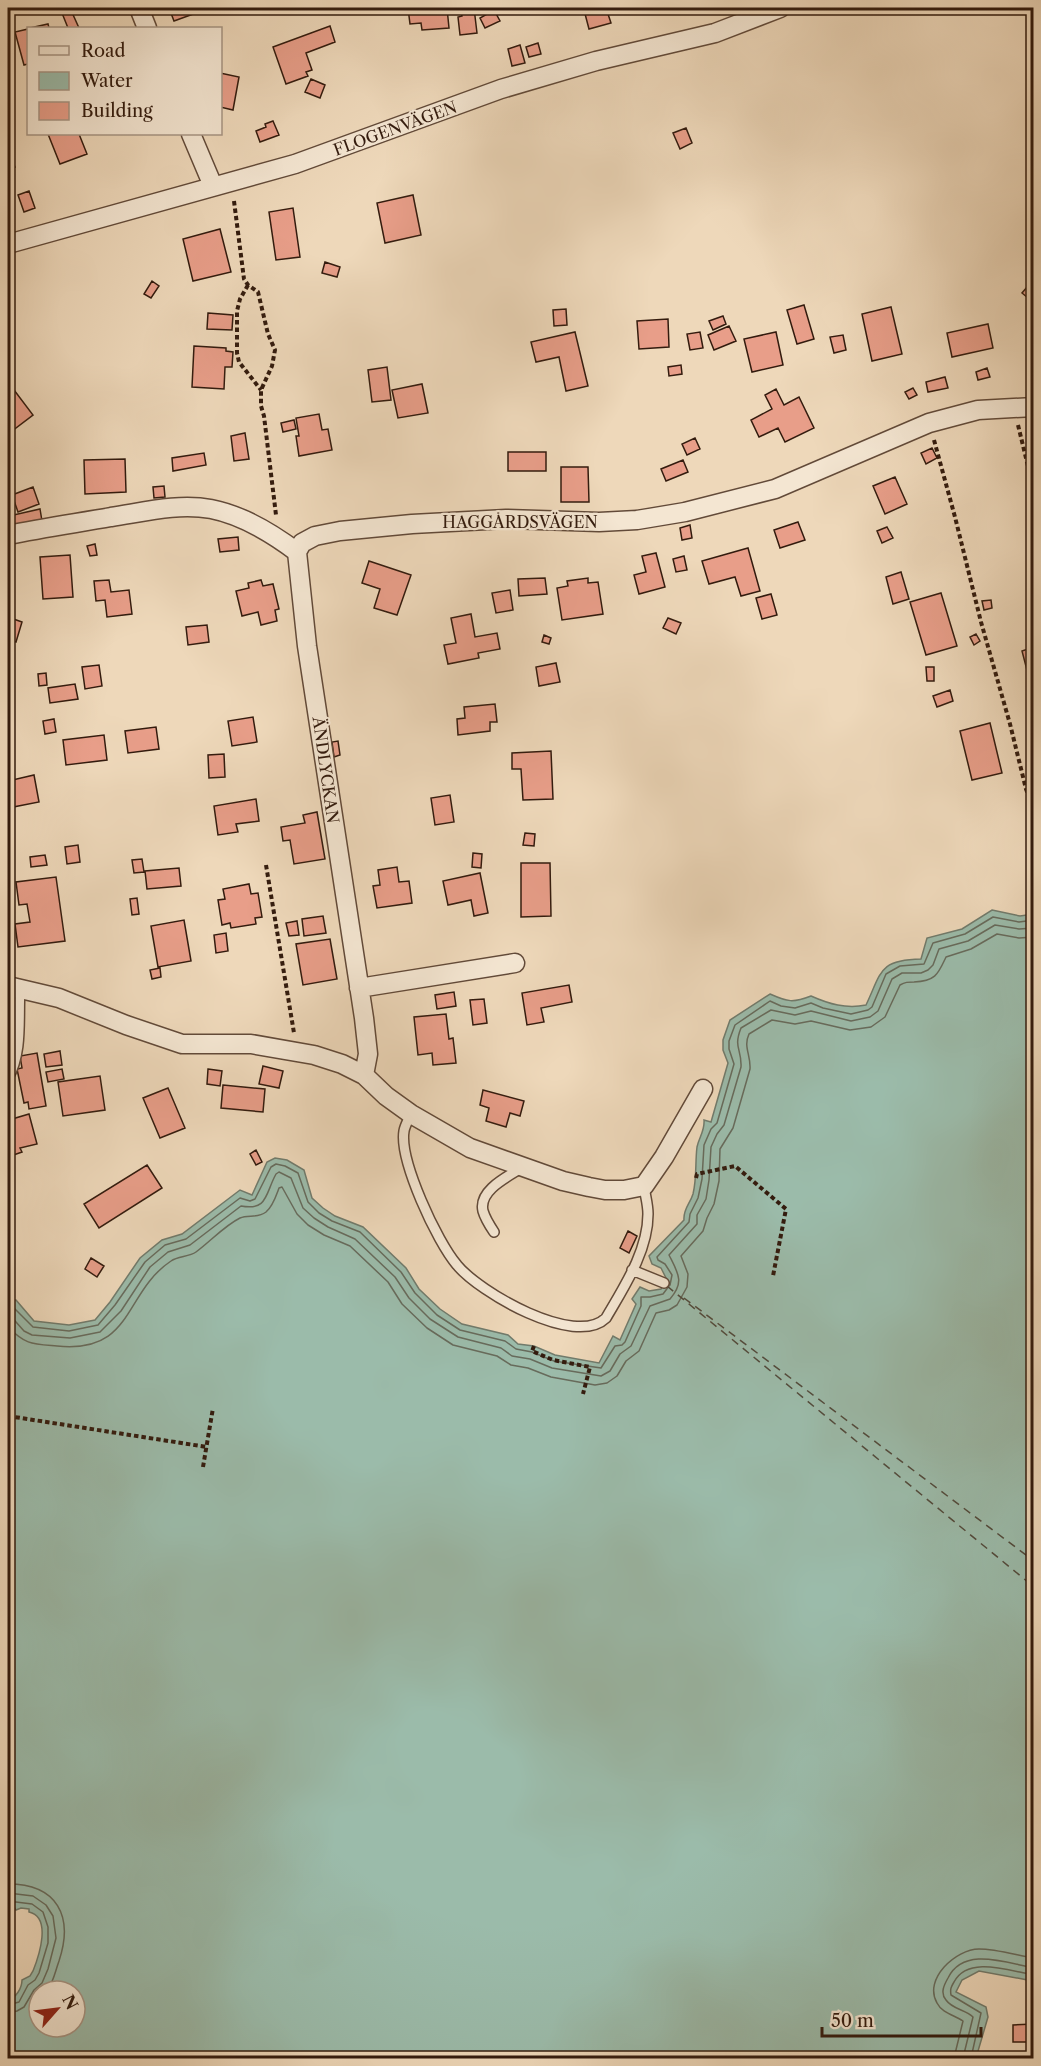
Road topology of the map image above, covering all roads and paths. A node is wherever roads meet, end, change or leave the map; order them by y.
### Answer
1 (139, 8) edge
2 (780, 8) edge
3 (147, 27) edge
4 (192, 135) edge
5 (222, 184) junction
6 (8, 244) edge
7 (248, 285) junction
8 (261, 390) junction
9 (1034, 407) edge
10 (1014, 408) junction
11 (929, 423) junction
12 (1034, 491) edge
13 (8, 535) edge
14 (279, 540) junction
15 (297, 552) junction
16 (1034, 810) edge
17 (266, 866) dead end
18 (515, 963) dead end
19 (14, 987) edge
20 (359, 988) junction
21 (297, 1051) junction
22 (364, 1075) junction
23 (8, 1078) edge
24 (703, 1089) dead end
25 (411, 1114) junction
26 (523, 1167) junction
27 (696, 1178) dead end
28 (644, 1186) junction
29 (494, 1232) dead end
30 (633, 1270) junction
31 (773, 1276) dead end
32 (664, 1283) dead end
33 (534, 1346) dead end
34 (583, 1394) dead end
35 (213, 1408) dead end
36 (8, 1416) edge
37 (207, 1447) junction
38 (203, 1467) dead end

1 - 3 street
2 - 5 street, FLOGENVÄGEN
4 - 5 street
5 - 6 street, FLOGENVÄGEN
5 - 7 path
7 - 8 path
7 - 8 path
8 - 14 path
9 - 10 street, HAGGÅRDSVÄGEN
10 - 11 street, HAGGÅRDSVÄGEN
10 - 12 path
11 - 15 street, HAGGÅRDSVÄGEN
11 - 16 path
13 - 14 street
14 - 15 street
15 - 20 street, ÄNDLYCKAN
17 - 21 path
18 - 20 street
19 - 21 street
19 - 23 lane
20 - 22 street, ÄNDLYCKAN
21 - 22 street
22 - 25 street
24 - 28 street
25 - 26 street
25 - 30 lane
26 - 28 street
26 - 29 lane
27 - 31 path
28 - 30 lane
30 - 32 lane
33 - 34 path
35 - 37 path
36 - 37 path
37 - 38 path

